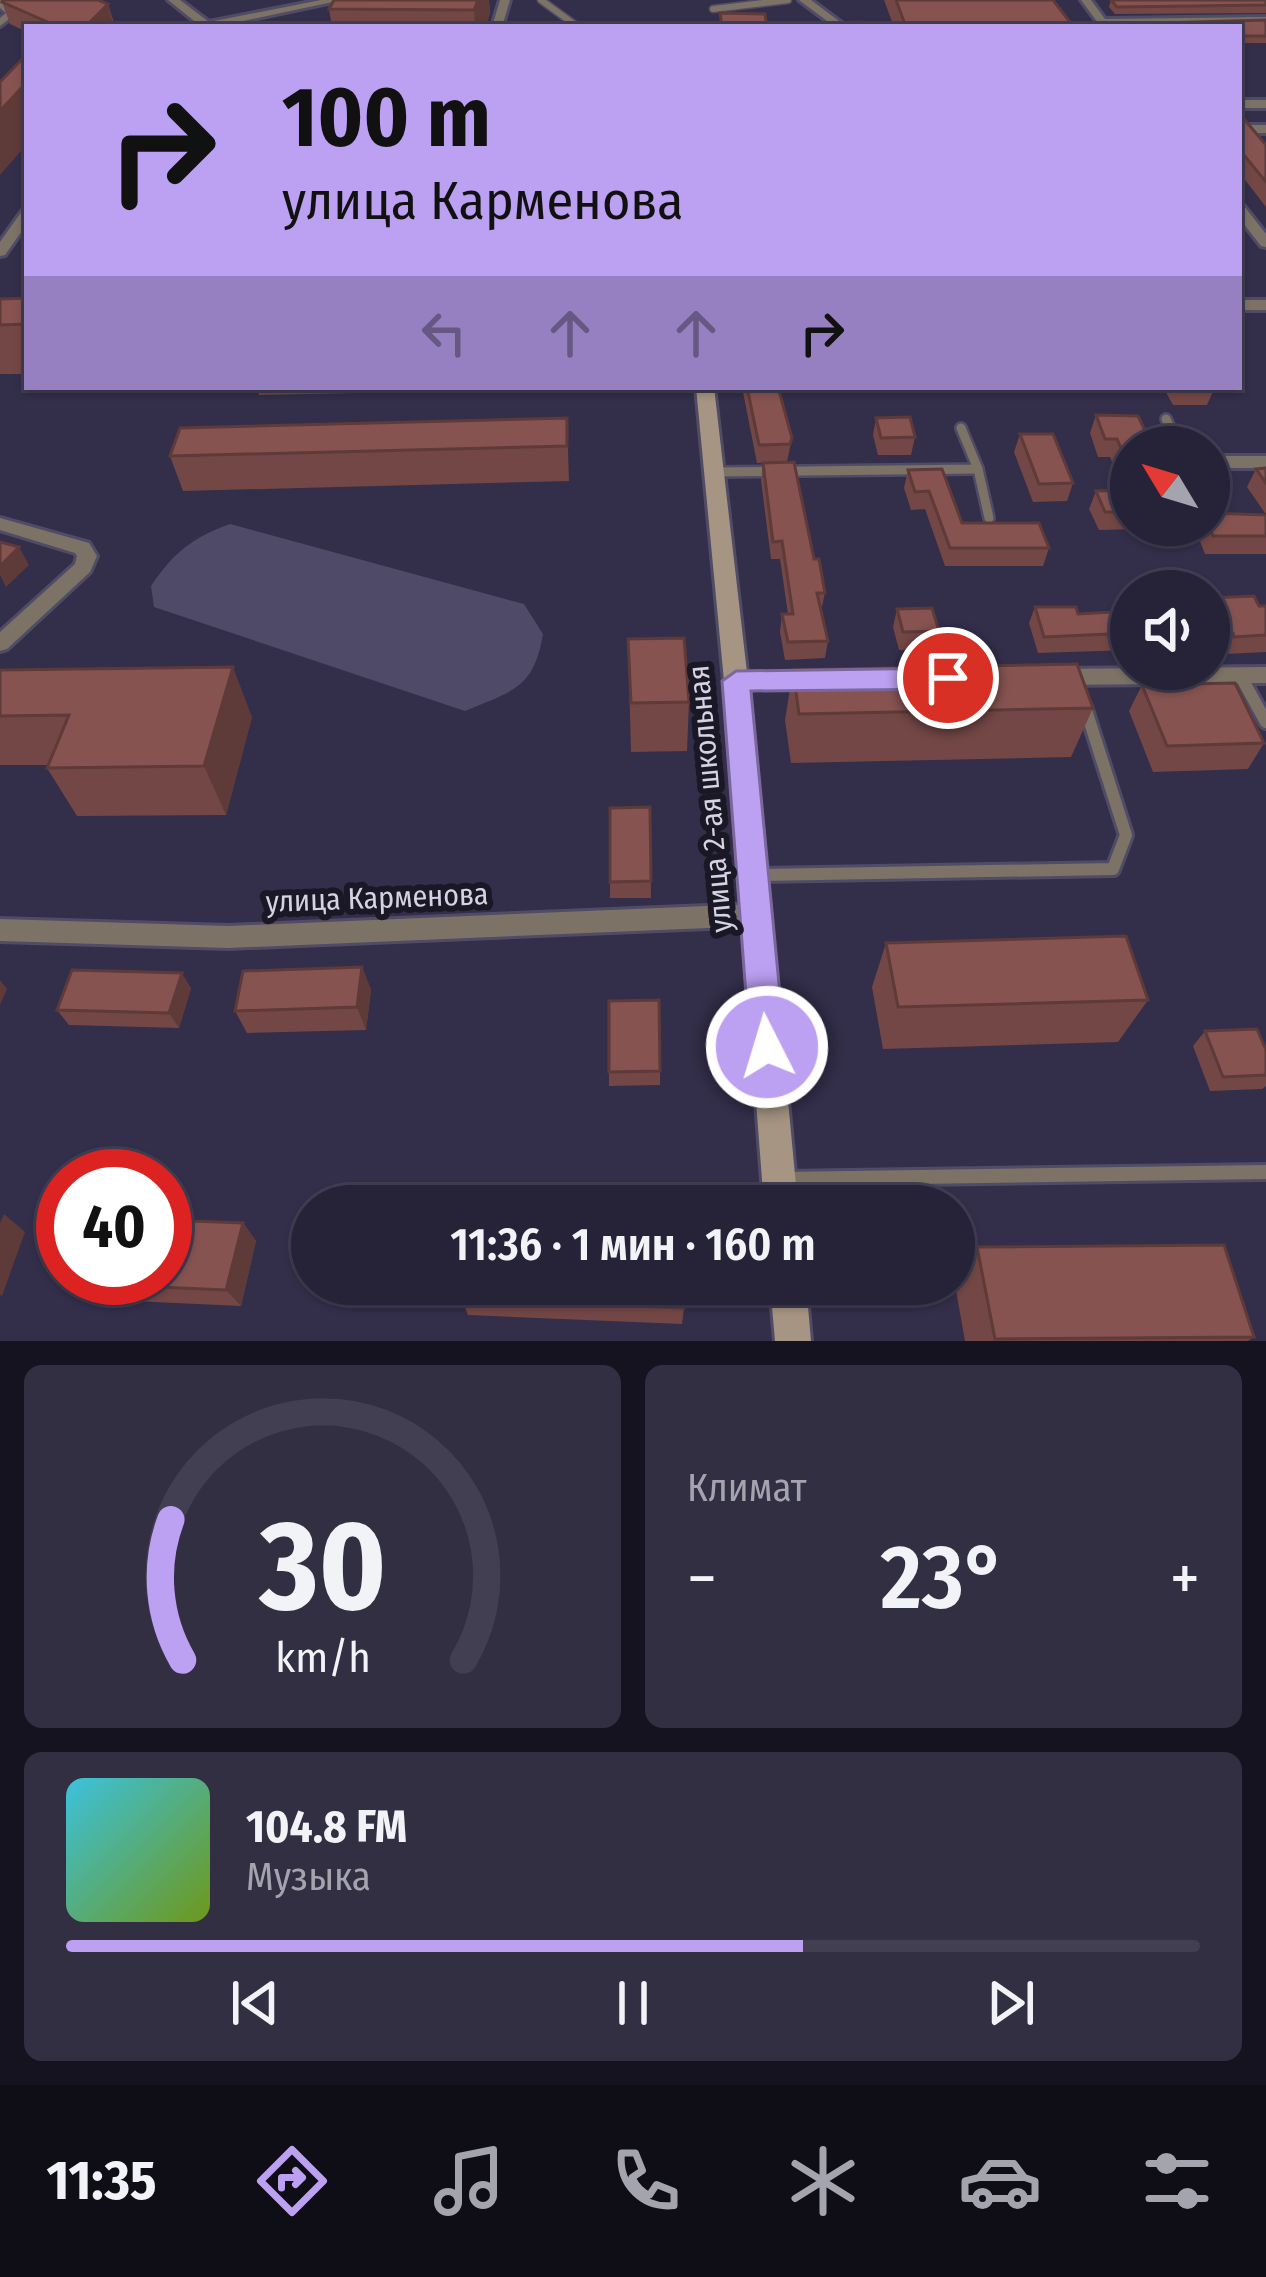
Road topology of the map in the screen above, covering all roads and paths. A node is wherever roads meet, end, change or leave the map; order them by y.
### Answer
1 (173, 0) edge
2 (337, 0) edge
3 (348, 0) edge
4 (541, 0) edge
5 (788, 0) edge
6 (804, 0) edge
7 (1086, 0) edge
8 (1, 1) edge
9 (713, 9) dead end
10 (337, 16) edge
11 (1266, 20) edge
12 (0, 23) edge
13 (201, 24) edge
14 (213, 24) edge
15 (574, 24) edge
16 (838, 24) edge
17 (1104, 24) edge
18 (1242, 213) edge
19 (24, 218) edge
20 (1266, 242) edge
21 (1, 248) edge
22 (705, 390) edge
23 (1166, 419) dead end
24 (1169, 426) edge
25 (962, 428) dead end
26 (1230, 462) edge
27 (1266, 462) edge
28 (978, 469) junction
29 (714, 472) junction
30 (989, 518) edge
31 (0, 524) edge
32 (0, 644) edge
33 (1266, 674) edge
34 (1240, 675) junction
35 (1030, 677) edge
36 (1076, 677) junction
37 (849, 680) edge
38 (736, 681) junction
39 (1266, 722) edge
40 (753, 875) junction
41 (756, 915) junction
42 (0, 930) edge
43 (1266, 1172) edge
44 (779, 1185) edge
45 (965, 1185) edge
46 (790, 1305) edge
47 (793, 1341) edge

1 - 13 street
2 - 14 street
3 - 10 lane
4 - 15 lane
5 - 9 lane
6 - 16 street
7 - 17 street
8 - 12 street
11 - 17 street
18 - 20 street
19 - 21 street
22 - 29 street, улица 2-ая школьная
23 - 24 lane
25 - 28 lane
26 - 27 street
28 - 29 lane
28 - 30 lane
29 - 38 street, улица 2-ая школьная
31 - 32 street
33 - 34 street
34 - 36 street
34 - 39 lane
35 - 36 street
36 - 40 lane
37 - 38 street
38 - 40 street, улица 2-ая школьная
40 - 41 street, улица 2-ая школьная
41 - 42 street, улица Карменова
41 - 44 street, улица 2-ая школьная
43 - 45 lane
46 - 47 street

